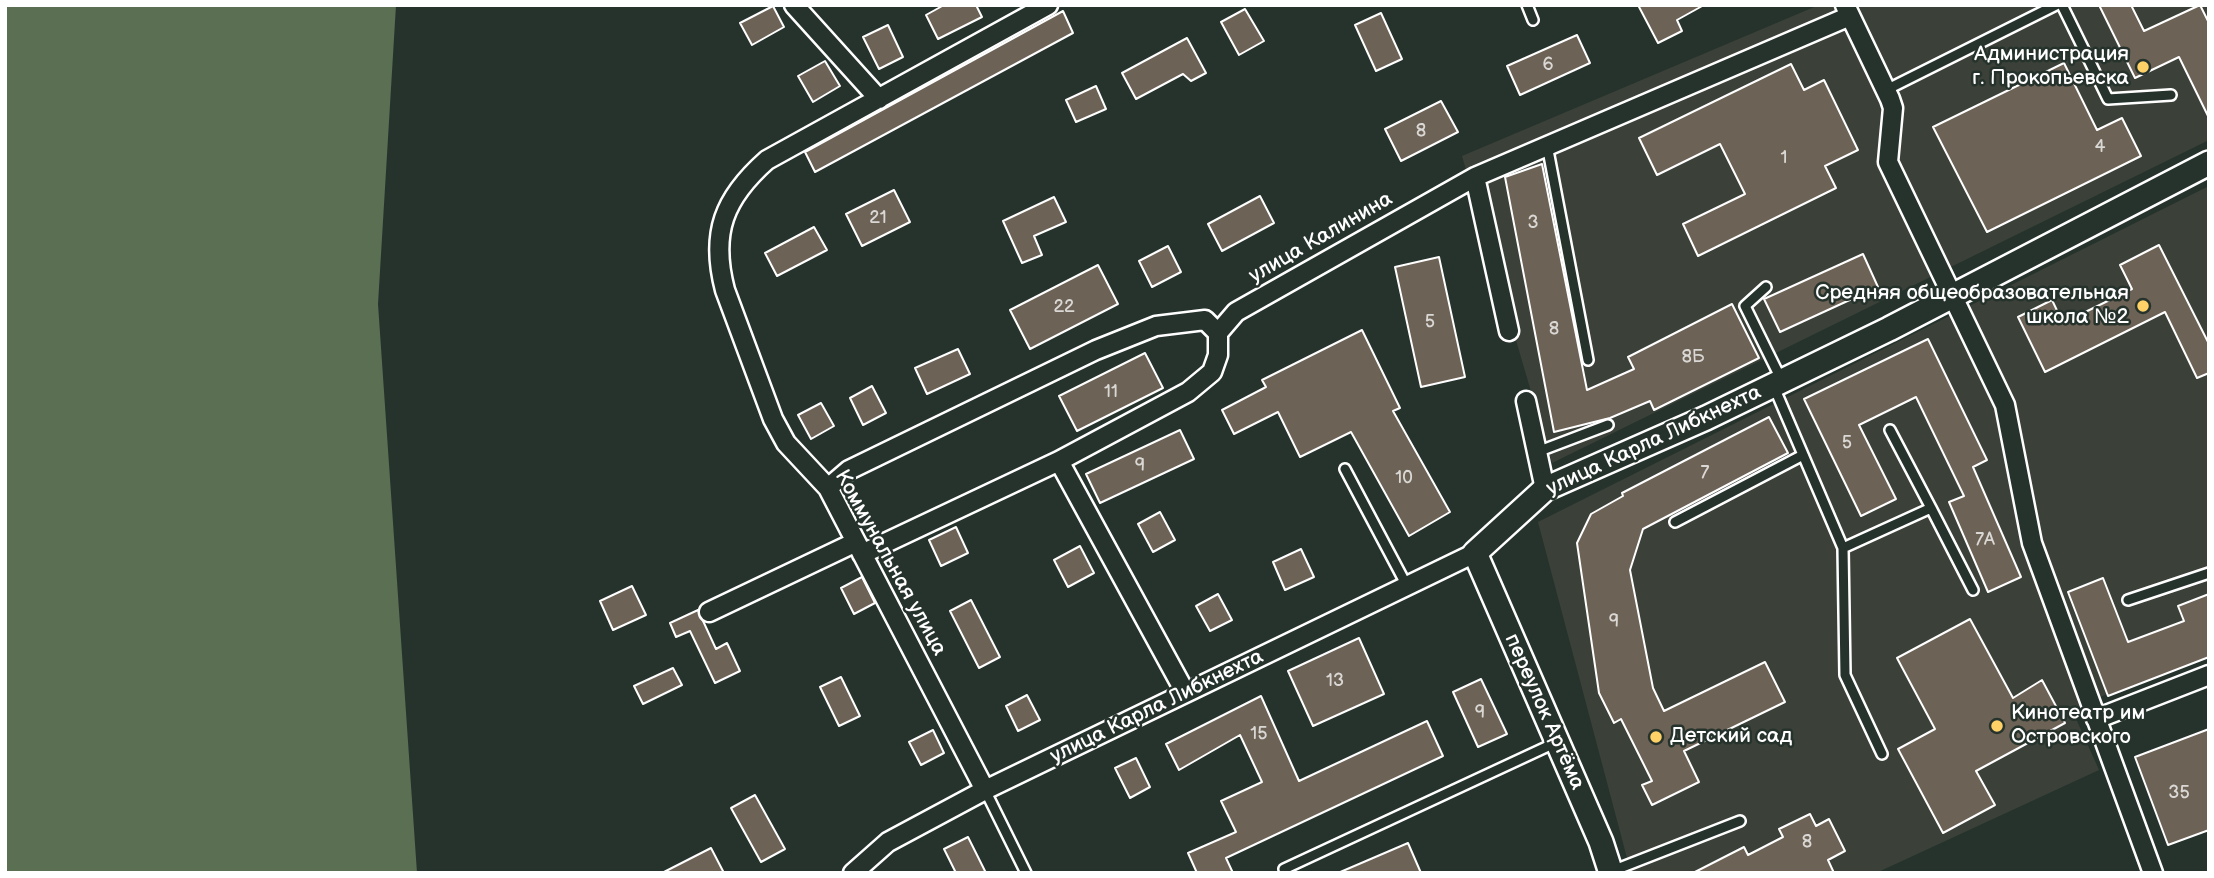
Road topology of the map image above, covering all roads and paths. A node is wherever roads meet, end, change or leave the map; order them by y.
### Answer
1 (794, 5) edge
2 (1527, 5) edge
3 (2056, 5) edge
4 (2062, 5) edge
5 (1045, 6) edge
6 (1847, 11) edge
7 (1533, 20) dead end
8 (1886, 90) junction
9 (2171, 95) dead end
10 (879, 99) junction
11 (1547, 145) junction
12 (2209, 163) edge
13 (1475, 177) junction
14 (1766, 287) dead end
15 (1952, 296) junction
16 (1509, 331) dead end
17 (1218, 333) junction
18 (1588, 360) dead end
19 (1777, 383) junction
20 (1526, 401) dead end
21 (1608, 425) dead end
22 (1890, 430) dead end
23 (1537, 452) junction
24 (1803, 455) junction
25 (1059, 461) junction
26 (1345, 469) dead end
27 (828, 488) junction
28 (1545, 489) junction
29 (1931, 508) junction
30 (1675, 522) dead end
31 (859, 548) junction
32 (1843, 548) junction
33 (1475, 553) junction
34 (2209, 573) edge
35 (1407, 586) junction
36 (1973, 590) dead end
37 (2129, 600) dead end
38 (709, 612) dead end
39 (2209, 675) edge
40 (1185, 692) junction
41 (2096, 719) junction
42 (1556, 742) junction
43 (1882, 754) dead end
44 (985, 790) junction
45 (1740, 821) dead end
46 (1284, 869) dead end
47 (1610, 872) edge
48 (853, 873) edge
49 (1026, 873) edge
50 (2153, 873) edge

1 - 10 street
2 - 7 lane
3 - 8 lane
4 - 9 lane
5 - 10 street, Коммунальная улица
6 - 8 street
6 - 11 street, улица Калинина
8 - 15 street
10 - 27 street, Коммунальная улица
11 - 13 street, улица Калинина
11 - 18 lane
12 - 15 street, улица Карла Либкнехта
13 - 16 street
13 - 17 street, улица Калинина
14 - 19 lane
15 - 19 street, улица Карла Либкнехта
15 - 41 street
17 - 25 street
17 - 27 street
19 - 24 lane
19 - 28 street, улица Карла Либкнехта
20 - 23 street
21 - 23 lane
22 - 29 lane
23 - 28 street
24 - 30 lane
24 - 32 lane
25 - 31 street
25 - 40 street
26 - 35 lane
27 - 31 street, Коммунальная улица
28 - 33 street, улица Карла Либкнехта
29 - 32 lane
29 - 36 lane
31 - 38 street
31 - 44 street, Коммунальная улица
32 - 43 lane
33 - 35 street, улица Карла Либкнехта
33 - 42 street, переулок Артёма
34 - 37 lane
35 - 40 street, улица Карла Либкнехта
39 - 41 street
40 - 44 street, улица Карла Либкнехта
41 - 50 street
42 - 46 lane
42 - 47 street, переулок Артёма
44 - 48 street, улица Карла Либкнехта
44 - 49 lane
45 - 47 lane

